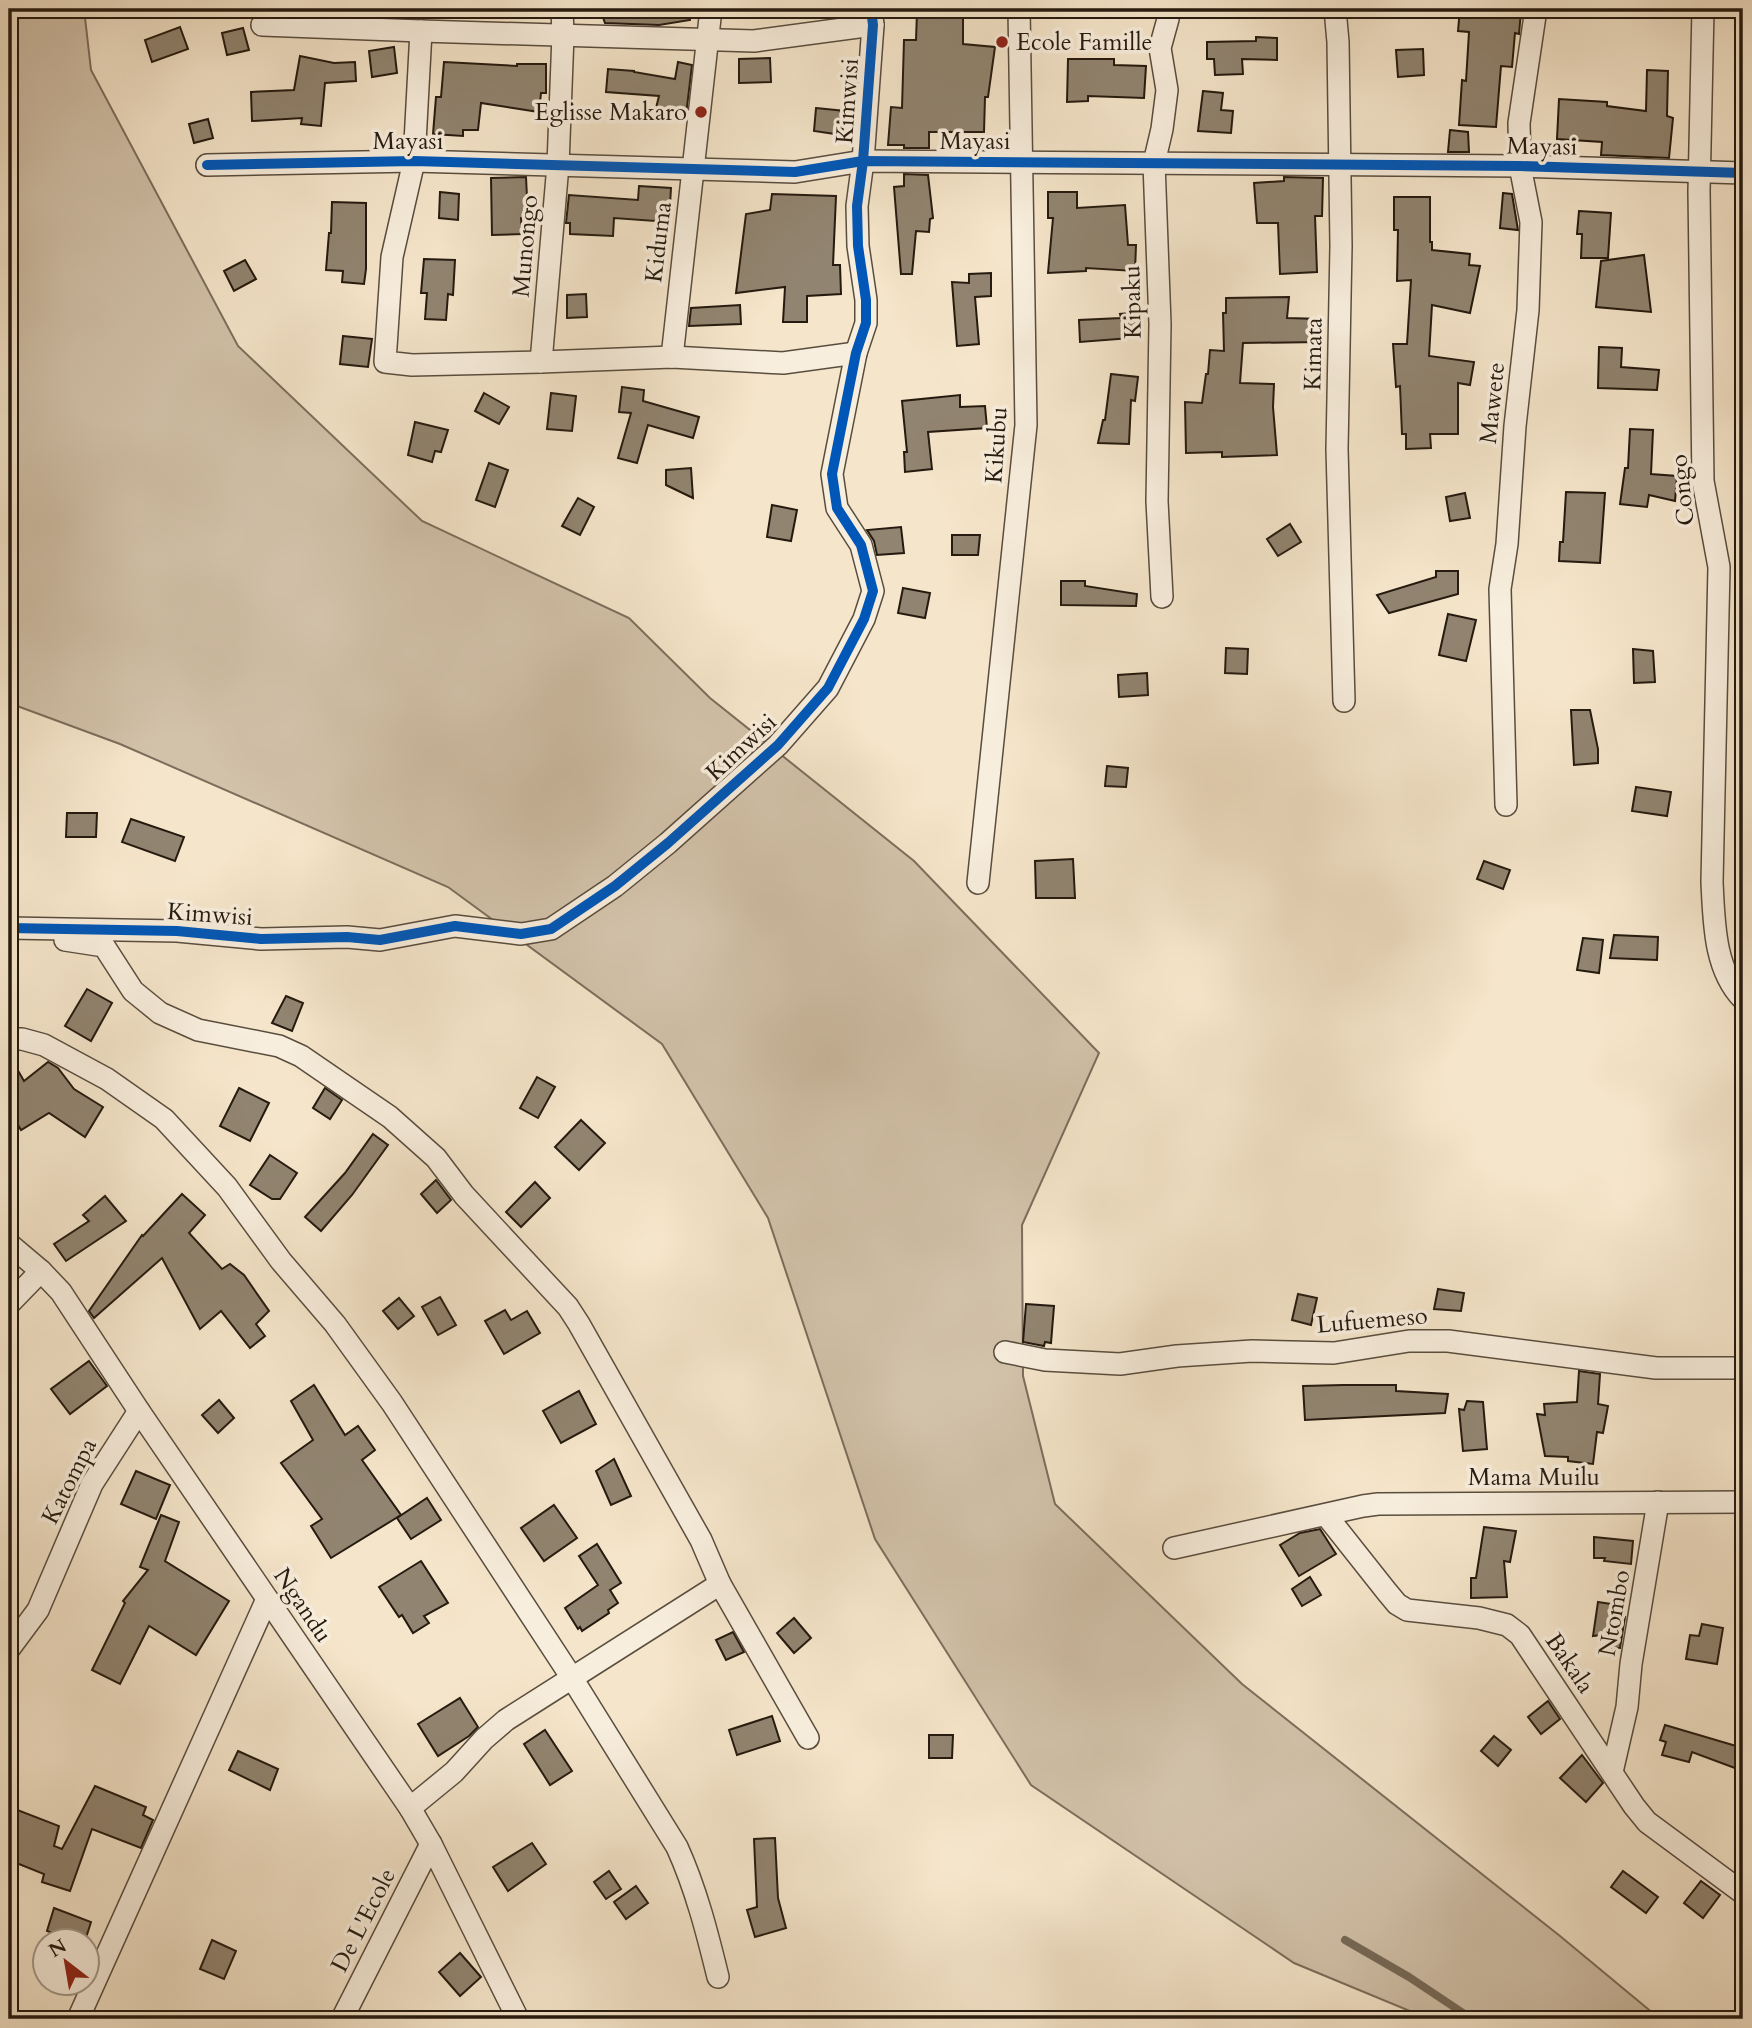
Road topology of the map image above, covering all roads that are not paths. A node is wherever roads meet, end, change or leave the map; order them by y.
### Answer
1 (562, 9) edge
2 (712, 9) edge
3 (1019, 9) edge
4 (1167, 9) edge
5 (1335, 9) edge
6 (1536, 9) edge
7 (1703, 9) edge
8 (872, 17) edge
9 (262, 25) dead end
10 (421, 31) junction
11 (563, 35) junction
12 (708, 38) junction
13 (414, 161) junction
14 (863, 161) junction
15 (1023, 162) junction
16 (1154, 163) junction
17 (1339, 164) junction
18 (206, 165) dead end
19 (558, 165) junction
20 (1520, 166) junction
21 (693, 169) junction
22 (1700, 170) junction
23 (1743, 173) edge
24 (856, 353) junction
25 (672, 357) junction
26 (541, 362) junction
27 (1162, 597) dead end
28 (1344, 701) dead end
29 (1506, 805) dead end
30 (978, 883) dead end
31 (9, 930) edge
32 (1743, 999) edge
33 (9, 1039) edge
34 (9, 1244) edge
35 (41, 1271) junction
36 (9, 1304) edge
37 (1005, 1352) dead end
38 (1743, 1368) edge
39 (139, 1411) junction
40 (1743, 1502) edge
41 (1658, 1503) junction
42 (1326, 1515) junction
43 (1174, 1548) dead end
44 (720, 1584) junction
45 (267, 1599) junction
46 (9, 1649) edge
47 (572, 1678) junction
48 (807, 1738) dead end
49 (1612, 1772) junction
50 (410, 1808) junction
51 (431, 1844) junction
52 (1743, 1893) edge
53 (718, 1977) dead end
54 (78, 2019) edge
55 (342, 2019) edge
56 (518, 2019) edge

1 - 11 street, Munongo
2 - 12 street, Kiduma
3 - 15 street, Kikubu
4 - 16 street, Kipaku
5 - 17 street, Kimata
6 - 20 street, Mawete
7 - 22 street, Congo
8 - 12 street
8 - 14 street, Kimwisi
9 - 10 street
10 - 11 street
10 - 13 street
11 - 12 street
11 - 19 street, Munongo
12 - 21 street, Kiduma
13 - 18 street, Mayasi
13 - 19 street, Mayasi
13 - 26 street, Mayasi
14 - 15 street, Mayasi
14 - 21 street, Mayasi
14 - 24 street, Kimwisi
15 - 16 street, Mayasi
15 - 30 street, Kikubu
16 - 17 street, Mayasi
16 - 27 street, Kipaku
17 - 20 street, Mayasi
17 - 28 street, Kimata
19 - 21 street, Mayasi
19 - 26 street, Munongo
20 - 22 street, Mayasi
20 - 29 street, Mawete
21 - 25 street, Kiduma
22 - 23 street, Mayasi
22 - 32 street, Congo
24 - 25 street
24 - 31 street, Kimwisi
25 - 26 street
31 - 44 street
33 - 47 street
34 - 35 street, Ngandu
35 - 36 street
35 - 39 street, Ngandu
37 - 38 street, Lufuemeso
39 - 45 street, Ngandu
39 - 46 street, Katompa
40 - 41 street, Mama Muilu
41 - 42 street, Mama Muilu
41 - 49 street, Ntombo
42 - 43 street, Mama Muilu
42 - 49 street, Bakala
44 - 47 street
44 - 48 street
45 - 50 street, Ngandu
45 - 54 street
47 - 50 street
47 - 53 street
49 - 52 street, Bakala
50 - 51 street, Ngandu
51 - 55 street, De L'Ecole
51 - 56 street, Ngandu

